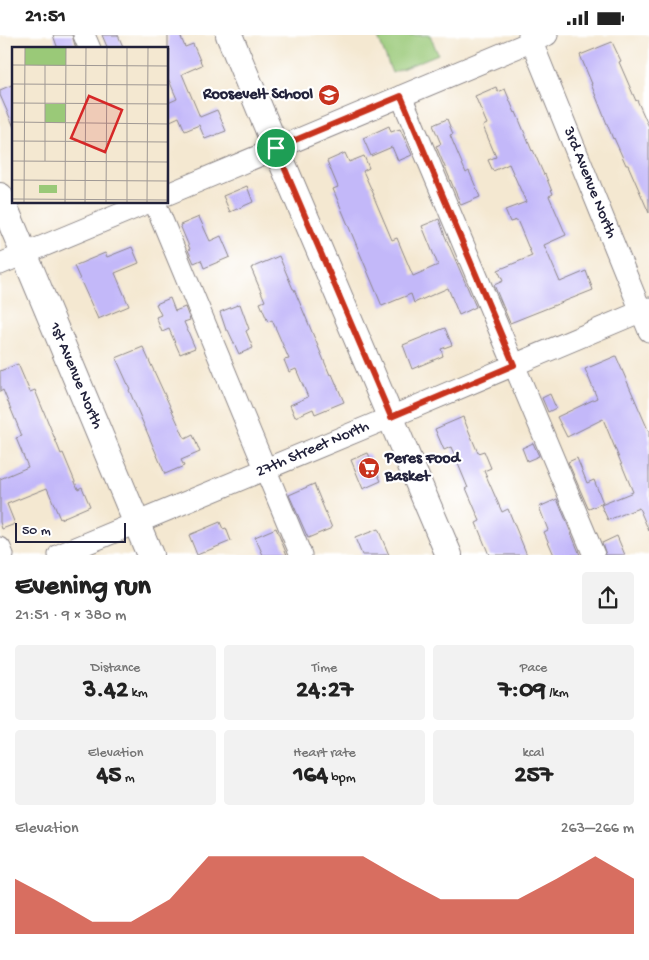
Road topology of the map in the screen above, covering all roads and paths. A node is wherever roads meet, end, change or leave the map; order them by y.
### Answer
1 (84, 35) edge
2 (229, 35) edge
3 (536, 37) edge
4 (89, 47) edge
5 (401, 96) junction
6 (276, 148) junction
7 (169, 194) edge
8 (0, 196) edge
9 (145, 204) edge
10 (155, 204) edge
11 (24, 254) junction
12 (0, 264) edge
13 (645, 309) edge
14 (649, 331) edge
15 (514, 365) junction
16 (391, 417) junction
17 (266, 469) junction
18 (136, 523) junction
19 (0, 547) edge
20 (3, 555) edge
21 (59, 555) edge
22 (150, 555) edge
23 (301, 555) edge
24 (449, 555) edge
25 (594, 555) edge

1 - 4 street
2 - 6 main road
3 - 5 street
3 - 13 street, 3rd Avenue North
5 - 6 street
5 - 15 street
6 - 7 street
6 - 16 main road
8 - 11 main road, 1st Avenue North
9 - 11 street
10 - 17 street
11 - 12 street
11 - 18 main road, 1st Avenue North
13 - 14 street, 3rd Avenue North
13 - 15 street, 27th Street North
15 - 16 street, 27th Street North
15 - 25 street
16 - 17 street, 27th Street North
16 - 24 main road
17 - 18 street, 27th Street North
17 - 23 street
18 - 21 street, 27th Street North
18 - 22 main road, 1st Avenue North
19 - 20 street

